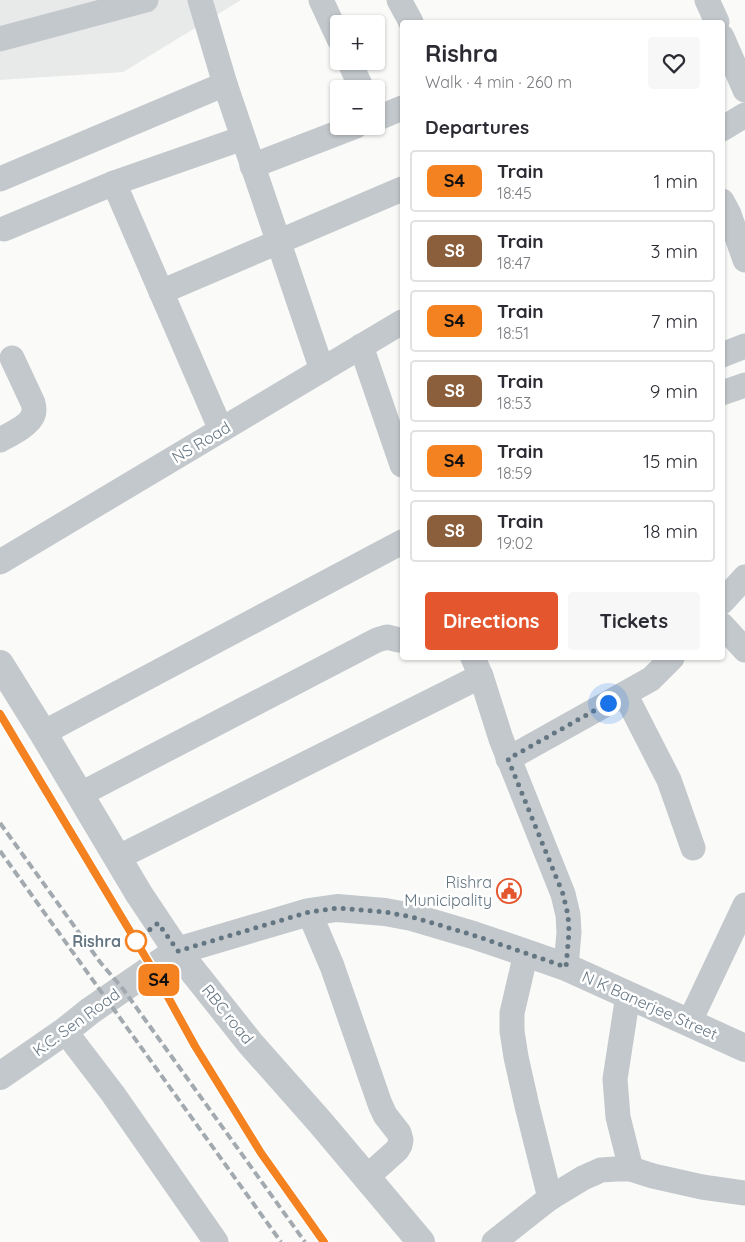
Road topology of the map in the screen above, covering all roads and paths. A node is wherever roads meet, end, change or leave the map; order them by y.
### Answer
1 (146, 0) edge
2 (200, 0) edge
3 (321, 0) edge
4 (399, 0) edge
5 (707, 0) edge
6 (330, 20) edge
7 (410, 20) edge
8 (715, 20) edge
9 (0, 38) edge
10 (725, 43) edge
11 (225, 84) junction
12 (745, 90) edge
13 (400, 109) edge
14 (385, 115) edge
15 (745, 116) edge
16 (725, 127) edge
17 (333, 135) edge
18 (243, 138) junction
19 (252, 166) junction
20 (0, 179) edge
21 (114, 183) junction
22 (400, 190) edge
23 (725, 208) edge
24 (4, 229) dead end
25 (278, 242) junction
26 (745, 260) edge
27 (161, 292) junction
28 (400, 323) edge
29 (361, 346) junction
30 (745, 346) edge
31 (725, 354) edge
32 (12, 358) dead end
33 (322, 370) junction
34 (745, 384) edge
35 (725, 392) edge
36 (221, 430) junction
37 (0, 440) edge
38 (400, 459) edge
39 (400, 543) edge
40 (0, 562) edge
41 (745, 577) edge
42 (725, 599) edge
43 (725, 628) edge
44 (400, 640) edge
45 (745, 650) edge
46 (670, 660) edge
47 (0, 664) edge
48 (477, 667) edge
49 (625, 694) junction
50 (43, 733) junction
51 (508, 759) junction
52 (80, 795) junction
53 (693, 848) dead end
54 (117, 858) junction
55 (745, 905) edge
56 (309, 912) junction
57 (178, 951) junction
58 (526, 954) junction
59 (566, 967) junction
60 (628, 995) junction
61 (689, 1023) junction
62 (65, 1031) junction
63 (745, 1048) edge
64 (0, 1076) edge
65 (631, 1169) junction
66 (367, 1177) junction
67 (745, 1193) edge
68 (550, 1198) junction
69 (216, 1242) edge
70 (421, 1242) edge
71 (494, 1242) edge

1 - 9 street
2 - 11 street
3 - 6 street
4 - 7 street
5 - 8 street
10 - 12 street
11 - 18 street
11 - 20 street
13 - 14 street
15 - 16 street
17 - 19 street
18 - 19 street
18 - 21 street
19 - 25 street
21 - 24 street
21 - 27 street
22 - 25 street
23 - 26 street
25 - 27 street
25 - 33 street
27 - 36 street
28 - 29 street, NS Road
29 - 33 street, NS Road
29 - 38 street
30 - 31 street
32 - 37 street
33 - 36 street, NS Road
34 - 35 street
36 - 40 street, NS Road
39 - 50 street
41 - 42 street
43 - 45 street
44 - 52 street
46 - 49 street
47 - 50 street, RBC road
48 - 51 street
48 - 54 street
49 - 51 street
49 - 53 street
50 - 52 street, RBC road
51 - 59 street
52 - 54 street, RBC road
54 - 57 street, RBC road
55 - 61 street
56 - 57 street, N K Banerjee Street
56 - 58 street, N K Banerjee Street
56 - 66 street
57 - 62 street, K.C. Sen Road
57 - 66 street, RBC road
58 - 59 street, N K Banerjee Street
58 - 68 street
59 - 60 street, N K Banerjee Street
60 - 61 street, N K Banerjee Street
60 - 65 street
61 - 63 street, N K Banerjee Street
62 - 64 street, K.C. Sen Road
62 - 69 street
65 - 67 street
65 - 68 street
66 - 70 street, RBC road
68 - 71 street

